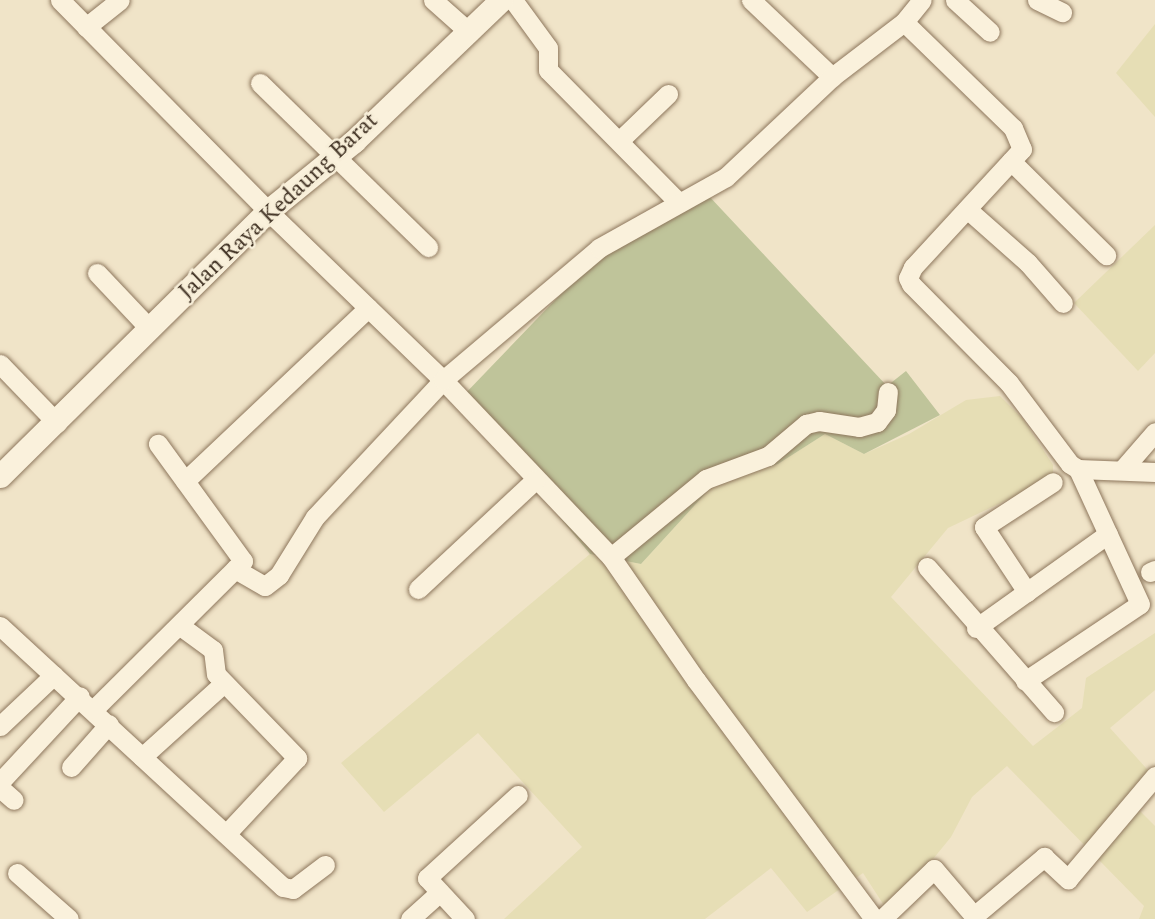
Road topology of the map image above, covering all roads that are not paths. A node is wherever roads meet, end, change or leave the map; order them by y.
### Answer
1 (60, 0) edge
2 (121, 0) edge
3 (433, 0) edge
4 (501, 0) edge
5 (513, 0) edge
6 (751, 0) edge
7 (922, 0) edge
8 (955, 0) edge
9 (1037, 0) edge
10 (1062, 12) dead end
11 (904, 22) junction
12 (86, 27) junction
13 (469, 32) junction
14 (990, 32) dead end
15 (832, 77) junction
16 (260, 83) dead end
17 (668, 94) dead end
18 (619, 141) junction
19 (336, 155) junction
20 (1011, 161) junction
21 (677, 201) junction
22 (967, 209) junction
23 (268, 211) junction
24 (428, 247) dead end
25 (1107, 255) dead end
26 (97, 273) dead end
27 (1063, 303) dead end
28 (368, 308) junction
29 (150, 329) junction
30 (0, 364) edge
31 (443, 380) junction
32 (888, 392) dead end
33 (57, 423) junction
34 (1155, 432) edge
35 (158, 444) dead end
36 (1078, 469) junction
37 (1122, 470) junction
38 (1155, 472) edge
39 (0, 476) edge
40 (536, 479) junction
41 (186, 481) junction
42 (1053, 482) dead end
43 (1108, 534) junction
44 (611, 557) junction
45 (927, 567) dead end
46 (235, 569) junction
47 (418, 589) dead end
48 (1027, 592) junction
49 (179, 625) junction
50 (0, 626) edge
51 (976, 628) junction
52 (54, 675) junction
53 (1025, 681) junction
54 (224, 683) junction
55 (87, 703) junction
56 (1054, 712) dead end
57 (109, 724) junction
58 (0, 726) edge
59 (142, 757) junction
60 (71, 766) dead end
61 (1155, 776) edge
62 (5, 790) edge
63 (517, 794) dead end
64 (228, 833) junction
65 (326, 866) dead end
66 (17, 873) dead end
67 (440, 892) junction
68 (69, 919) edge
69 (411, 919) edge
70 (465, 919) edge
71 (874, 919) edge
72 (882, 919) edge

1 - 12 street
2 - 12 street
3 - 13 street
4 - 13 street, Jalan Raya Kedaung Barat
5 - 18 street
6 - 15 street
7 - 11 street
8 - 14 street
9 - 10 street
11 - 15 street
11 - 20 street
12 - 23 street
13 - 19 street, Jalan Raya Kedaung Barat
15 - 21 street
16 - 19 street
17 - 18 street
18 - 21 street
19 - 23 street, Jalan Raya Kedaung Barat
19 - 24 street
20 - 22 street
20 - 25 street
21 - 31 street
22 - 27 street
22 - 36 street
23 - 28 street
23 - 29 street, Jalan Raya Kedaung Barat
26 - 29 street
28 - 31 street
28 - 41 street
29 - 33 street, Jalan Raya Kedaung Barat
30 - 33 street
31 - 40 street
31 - 46 street
32 - 44 street
33 - 39 street, Jalan Raya Kedaung Barat
34 - 37 street
35 - 41 street
36 - 37 street
36 - 43 street
37 - 38 street
40 - 44 street
40 - 47 street
41 - 46 street
42 - 48 street
43 - 48 street
43 - 53 street
44 - 71 street
45 - 51 street
46 - 49 street
48 - 51 street
49 - 54 street
49 - 55 street
50 - 52 street
51 - 53 street
52 - 55 street
52 - 58 street
53 - 56 street
54 - 59 street
54 - 64 street
55 - 57 street
55 - 62 street
57 - 59 street
57 - 60 street
59 - 64 street
61 - 72 street
63 - 67 street
64 - 65 street
66 - 68 street
67 - 69 street
67 - 70 street

